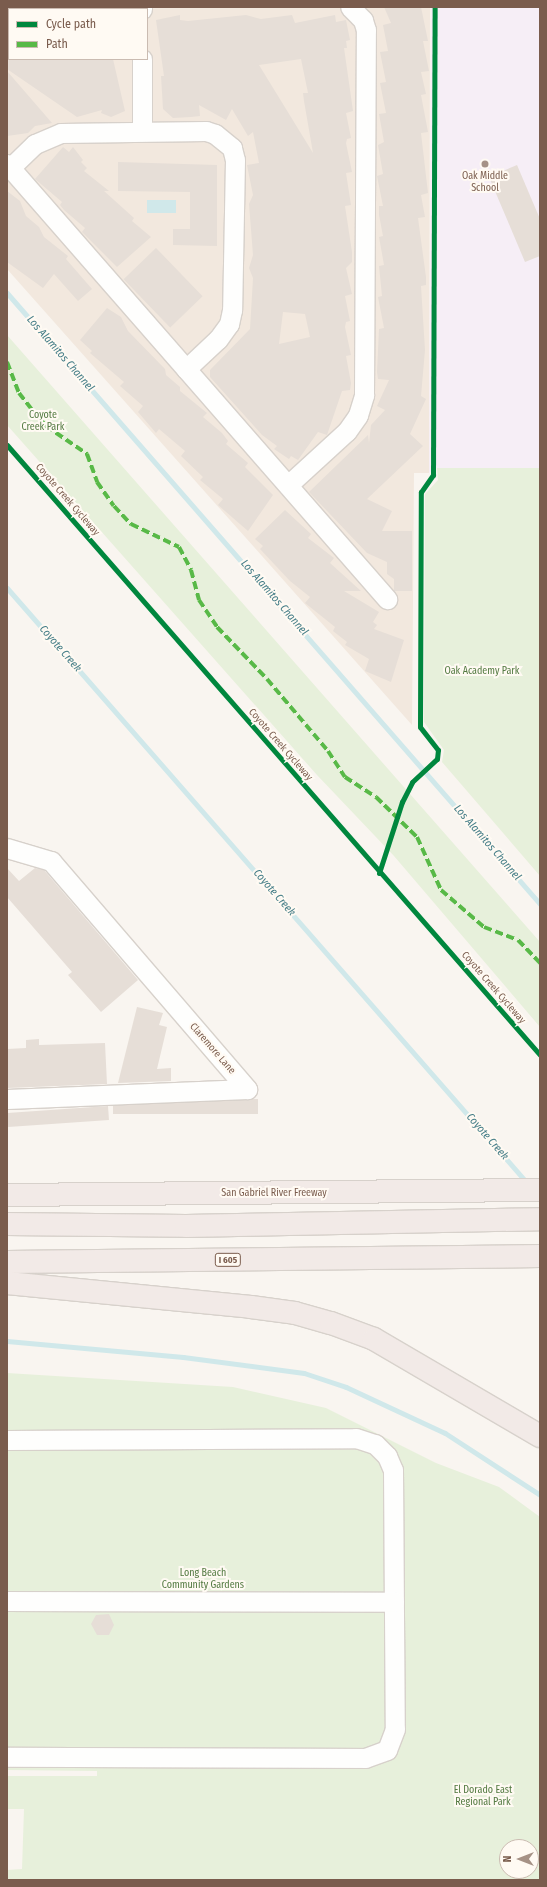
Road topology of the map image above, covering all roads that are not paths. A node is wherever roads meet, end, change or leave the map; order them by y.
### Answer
1 (350, 7) edge
2 (142, 60) edge
3 (142, 131) junction
4 (8, 166) edge
5 (186, 369) junction
6 (288, 485) junction
7 (387, 599) dead end
8 (7, 848) edge
9 (7, 1099) edge
10 (540, 1190) edge
11 (7, 1195) edge
12 (540, 1220) edge
13 (7, 1224) edge
14 (423, 1229) junction
15 (540, 1233) edge
16 (7, 1237) edge
17 (540, 1256) edge
18 (7, 1262) edge
19 (7, 1283) edge
20 (540, 1436) edge
21 (7, 1440) edge
22 (7, 1601) edge
23 (394, 1602) junction
24 (7, 1757) edge

1 - 6 street
2 - 3 street
3 - 4 street
3 - 5 street
4 - 5 street
5 - 6 street
6 - 7 street
8 - 9 street, Claremore Lane
10 - 11 highway, San Gabriel River Freeway
12 - 14 highway
13 - 14 highway
14 - 15 highway
14 - 16 highway
17 - 18 highway, I 605
19 - 20 highway
21 - 23 street
22 - 23 street
23 - 24 street

